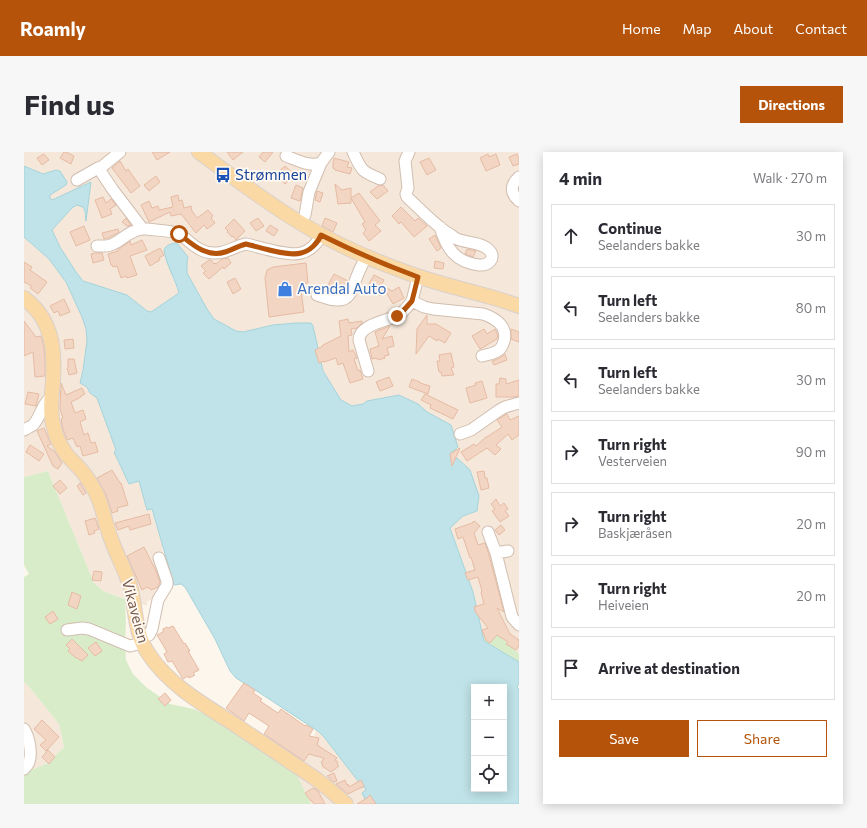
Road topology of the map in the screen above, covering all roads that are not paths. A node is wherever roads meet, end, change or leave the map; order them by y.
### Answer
1 (120, 152) edge
2 (199, 152) edge
3 (329, 152) edge
4 (353, 152) edge
5 (409, 152) edge
6 (286, 156) dead end
7 (321, 163) junction
8 (99, 169) junction
9 (519, 177) edge
10 (380, 179) dead end
11 (78, 180) dead end
12 (519, 201) edge
13 (305, 215) dead end
14 (440, 227) dead end
15 (142, 229) junction
16 (321, 235) junction
17 (97, 246) dead end
18 (366, 256) junction
19 (418, 277) junction
20 (317, 295) dead end
21 (24, 298) edge
22 (412, 301) junction
23 (519, 306) edge
24 (482, 356) dead end
25 (368, 371) dead end
26 (51, 398) junction
27 (519, 403) edge
28 (24, 430) edge
29 (460, 434) dead end
30 (488, 532) dead end
31 (508, 551) dead end
32 (496, 553) junction
33 (160, 558) dead end
34 (519, 625) edge
35 (67, 630) dead end
36 (141, 640) junction
37 (24, 729) edge
38 (24, 769) edge
39 (346, 804) edge

1 - 8 street
2 - 16 main road
3 - 7 street
4 - 10 street
5 - 14 street
6 - 7 street
7 - 13 street
8 - 11 street
8 - 15 street
9 - 12 street
15 - 16 street
15 - 17 street
16 - 18 main road
18 - 19 main road
18 - 20 street
19 - 22 street
19 - 23 main road
21 - 26 main road, Vikaveien
22 - 24 street
22 - 25 street
26 - 28 street
26 - 36 main road, Vikaveien
27 - 29 street
30 - 32 street
31 - 32 street
32 - 34 street
33 - 36 street
35 - 36 street
36 - 39 main road, Vikaveien
37 - 38 street

